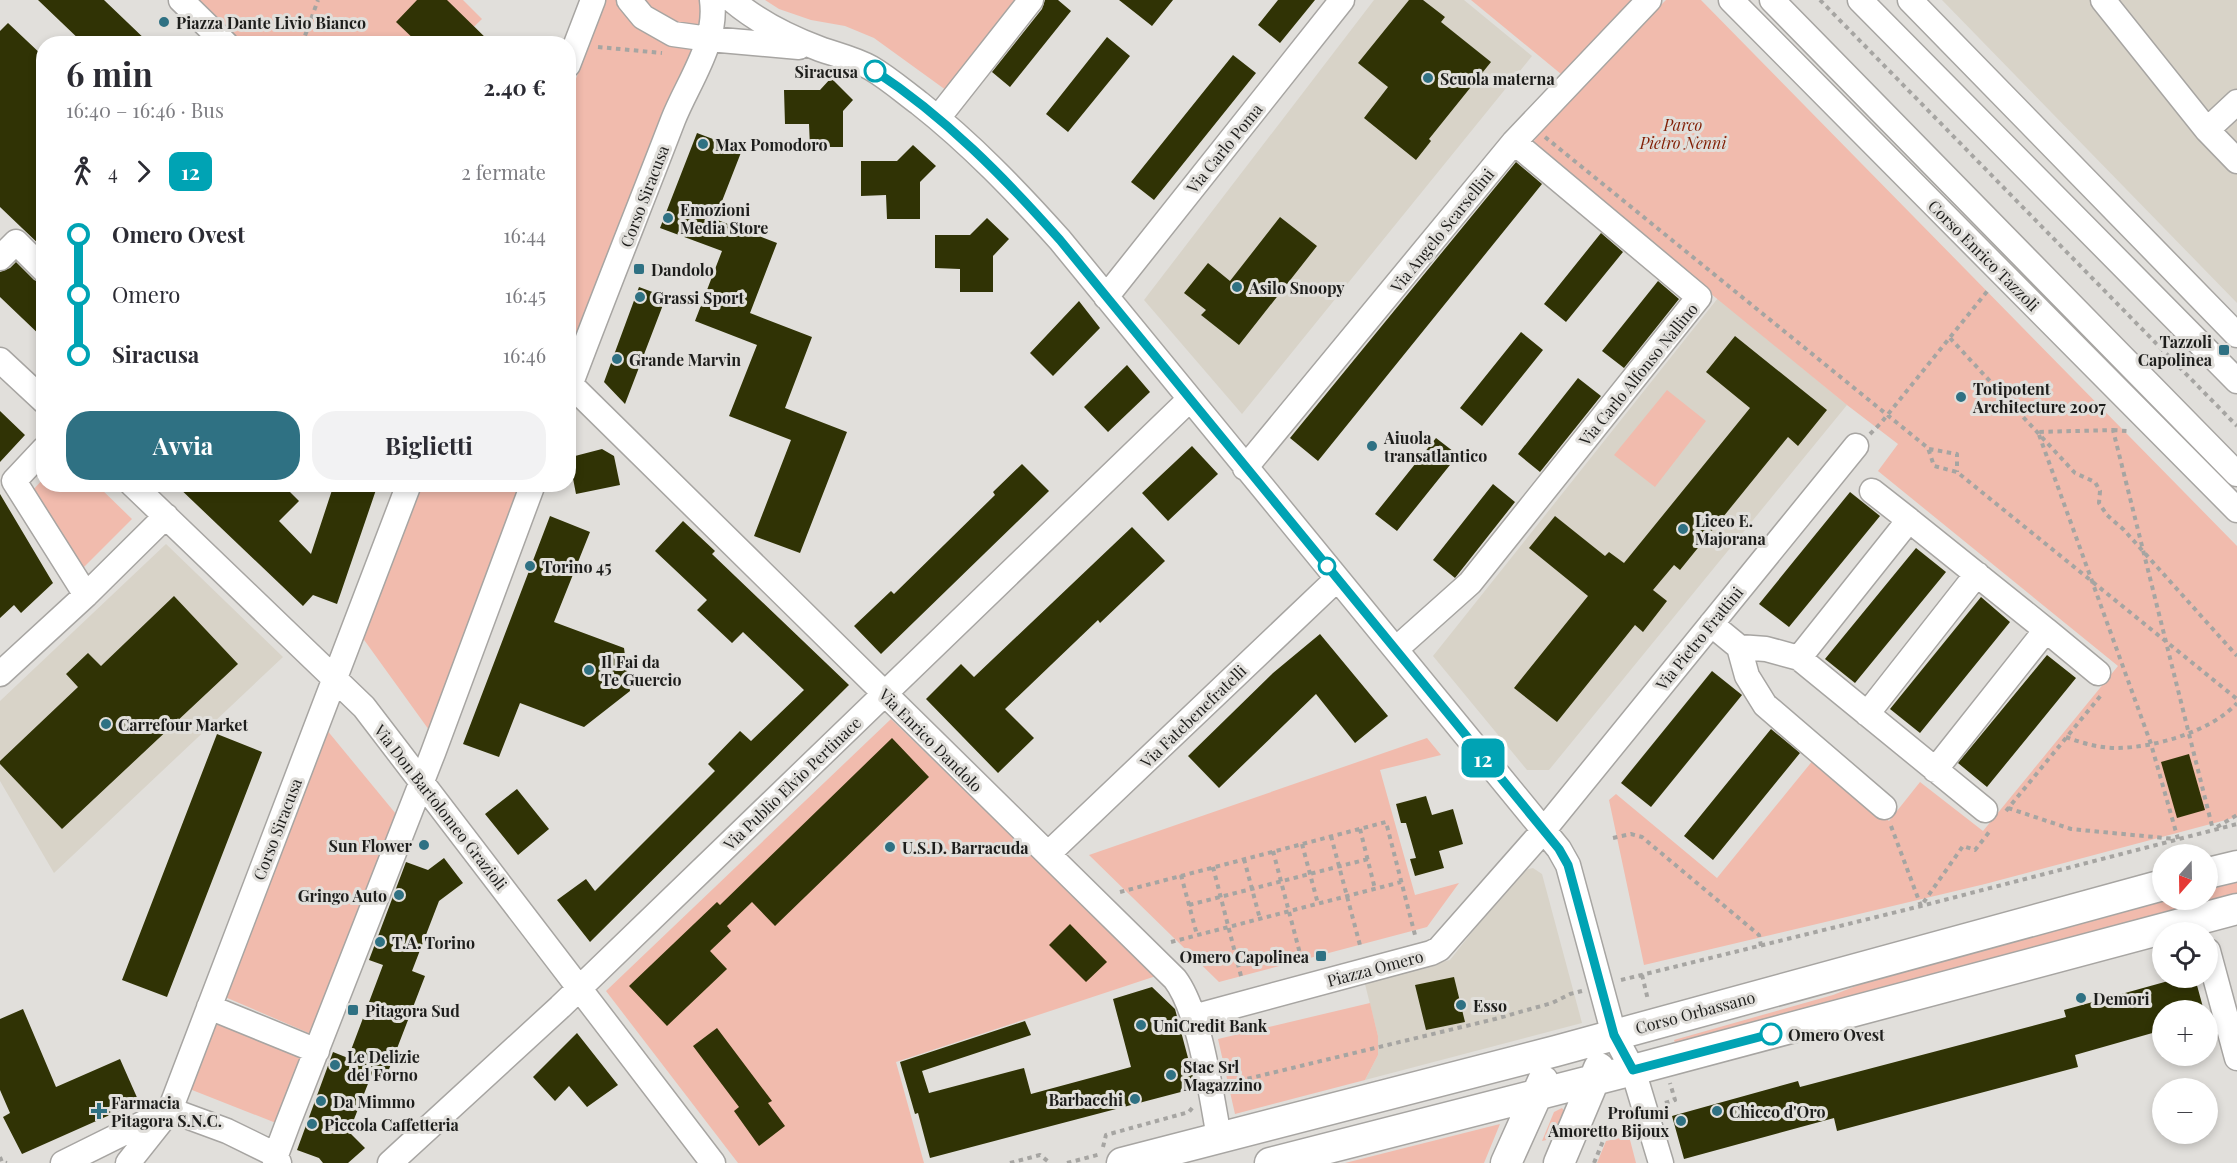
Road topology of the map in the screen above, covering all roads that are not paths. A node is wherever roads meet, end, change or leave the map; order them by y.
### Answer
1 (181, 0) edge
2 (593, 0) edge
3 (629, 0) edge
4 (712, 0) edge
5 (732, 0) edge
6 (1031, 0) edge
7 (1342, 0) edge
8 (1648, 0) edge
9 (1731, 0) edge
10 (1772, 0) edge
11 (1860, 0) edge
12 (1910, 0) edge
13 (2103, 0) edge
14 (218, 36) edge
15 (576, 44) edge
16 (705, 49) junction
17 (820, 49) junction
18 (2237, 102) edge
19 (938, 118) junction
20 (2207, 130) junction
21 (1514, 142) junction
22 (2237, 161) edge
23 (0, 258) edge
24 (36, 262) edge
25 (1106, 297) junction
26 (2237, 335) edge
27 (0, 360) edge
28 (576, 372) edge
29 (2237, 381) edge
30 (36, 394) edge
31 (576, 394) edge
32 (1190, 399) junction
33 (1856, 446) road end
34 (36, 458) edge
35 (1245, 468) junction
36 (2237, 474) edge
37 (1872, 491) dead end
38 (140, 492) edge
39 (406, 492) edge
40 (530, 492) edge
41 (2237, 510) edge
42 (166, 516) junction
43 (1909, 520) junction
44 (1977, 574) junction
45 (1337, 579) junction
46 (86, 595) junction
47 (1711, 624) junction
48 (2046, 630) junction
49 (1739, 647) junction
50 (1396, 649) junction
51 (1799, 658) junction
52 (2098, 673) dead end
53 (0, 674) edge
54 (335, 678) junction
55 (885, 694) junction
56 (1867, 714) junction
57 (1935, 770) junction
58 (421, 782) junction
59 (1884, 807) dead end
60 (1996, 809) road end
61 (1543, 831) junction
62 (1048, 854) junction
63 (2237, 866) edge
64 (2218, 871) edge
65 (2152, 888) edge
66 (2237, 909) edge
67 (2210, 922) edge
68 (2152, 939) edge
69 (580, 988) junction
70 (2218, 988) edge
71 (209, 1006) junction
72 (1193, 1017) junction
73 (1614, 1035) junction
74 (317, 1051) junction
75 (1556, 1051) junction
76 (2237, 1058) edge
77 (1633, 1070) junction
78 (1594, 1080) junction
79 (1537, 1094) junction
80 (170, 1110) junction
81 (1221, 1150) edge
82 (277, 1160) edge
83 (63, 1163) edge
84 (128, 1163) edge
85 (390, 1163) edge
86 (713, 1163) edge
87 (1122, 1163) edge
88 (1270, 1163) edge
89 (1506, 1163) edge
90 (1559, 1163) edge
91 (1661, 1163) edge

1 - 14 street
2 - 15 street
3 - 16 street
4 - 16 street, Corso Siracusa
5 - 17 street
6 - 19 street
7 - 25 street, Via Carlo Poma
8 - 21 street, Via Angelo Scarsellini
9 - 41 street, Corso Enrico Tazzoli
10 - 36 street, Corso Enrico Tazzoli
11 - 29 street
12 - 26 street
13 - 20 street
16 - 17 street
16 - 28 street, Corso Siracusa
17 - 19 street
18 - 20 street
19 - 25 street
20 - 22 street
21 - 35 street, Via Angelo Scarsellini
21 - 50 street, Via Carlo Alfonso Nallino
23 - 24 street
25 - 32 street
27 - 30 street
31 - 55 street, Via Enrico Dandolo
32 - 35 street
32 - 55 street, Via Publio Elvio Pertinace
33 - 47 street, Via Pietro Frattini
34 - 46 street
35 - 45 street
37 - 43 street
38 - 42 street, Via Don Bartolomeo Grazioli
39 - 54 street, Corso Siracusa
40 - 58 street
42 - 46 street
42 - 54 street, Via Don Bartolomeo Grazioli
43 - 44 street
43 - 51 street
44 - 48 street
44 - 56 street
45 - 50 street
45 - 62 street, Via Fatebenefratelli
46 - 53 street
47 - 49 street
47 - 61 street, Via Pietro Frattini
48 - 52 street
48 - 57 street
49 - 51 street
49 - 59 street
50 - 61 street
51 - 56 street
54 - 58 street, Via Don Bartolomeo Grazioli
54 - 71 street, Corso Siracusa
55 - 62 street, Via Enrico Dandolo
55 - 69 street, Via Publio Elvio Pertinace
56 - 57 street
57 - 60 street
58 - 69 street, Via Don Bartolomeo Grazioli
58 - 74 street
61 - 72 street, Piazza Omero
61 - 73 street
62 - 72 street, Via Enrico Dandolo
63 - 64 main road
65 - 73 main road, Corso Orbassano
66 - 67 main road
68 - 77 main road
69 - 85 street, Via Publio Elvio Pertinace
69 - 86 street, Via Don Bartolomeo Grazioli
70 - 76 street
71 - 74 street
71 - 80 street, Corso Siracusa
72 - 81 street, Via Enrico Dandolo
73 - 75 main road, Corso Orbassano
73 - 77 street
73 - 78 main road
74 - 82 street
75 - 79 main road
75 - 81 main road, Corso Orbassano
77 - 78 main road
77 - 91 street
78 - 79 main road
78 - 90 main road
79 - 88 main road
79 - 89 main road
80 - 82 street
80 - 83 street
80 - 84 street, Corso Siracusa
81 - 87 main road, Corso Orbassano

